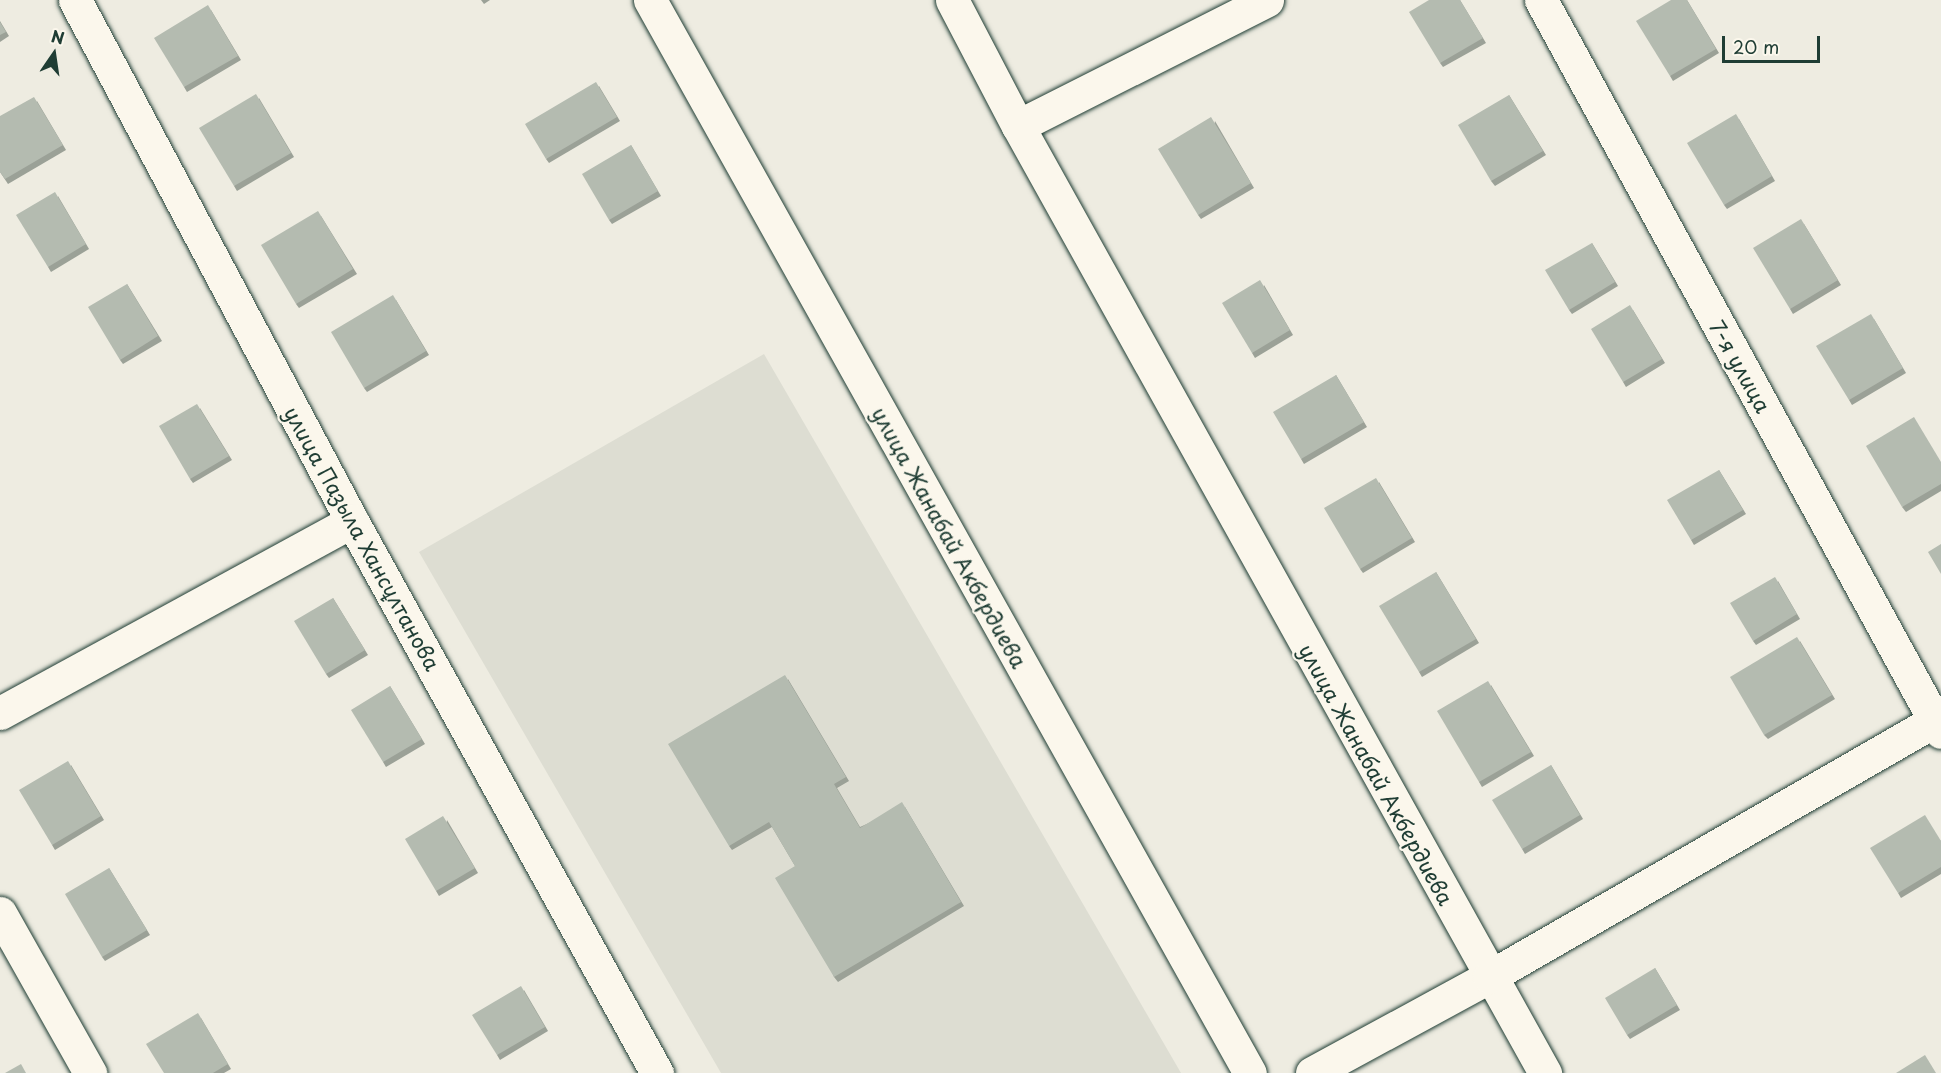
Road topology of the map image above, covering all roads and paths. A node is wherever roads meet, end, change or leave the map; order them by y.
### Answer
1 (75, 0) edge
2 (650, 0) edge
3 (952, 0) edge
4 (1267, 0) edge
5 (1541, 0) edge
6 (1018, 126) junction
7 (352, 521) junction
8 (0, 712) edge
9 (1939, 723) edge
10 (0, 913) edge
11 (1489, 977) junction
12 (90, 1073) edge
13 (657, 1073) edge
14 (1250, 1073) edge
15 (1312, 1073) edge
16 (1545, 1073) edge

1 - 7 street, улица Пазыла Хансұлтанова
2 - 14 street, улица Жанабай Акбердиева
3 - 6 street, улица Жанабай Акбердиева
4 - 6 street
5 - 9 street, 7-я улица
6 - 11 street, улица Жанабай Акбердиева
7 - 8 street
7 - 13 street, улица Пазыла Хансұлтанова
9 - 11 street
10 - 12 street
11 - 15 street
11 - 16 street, улица Жанабай Акбердиева

